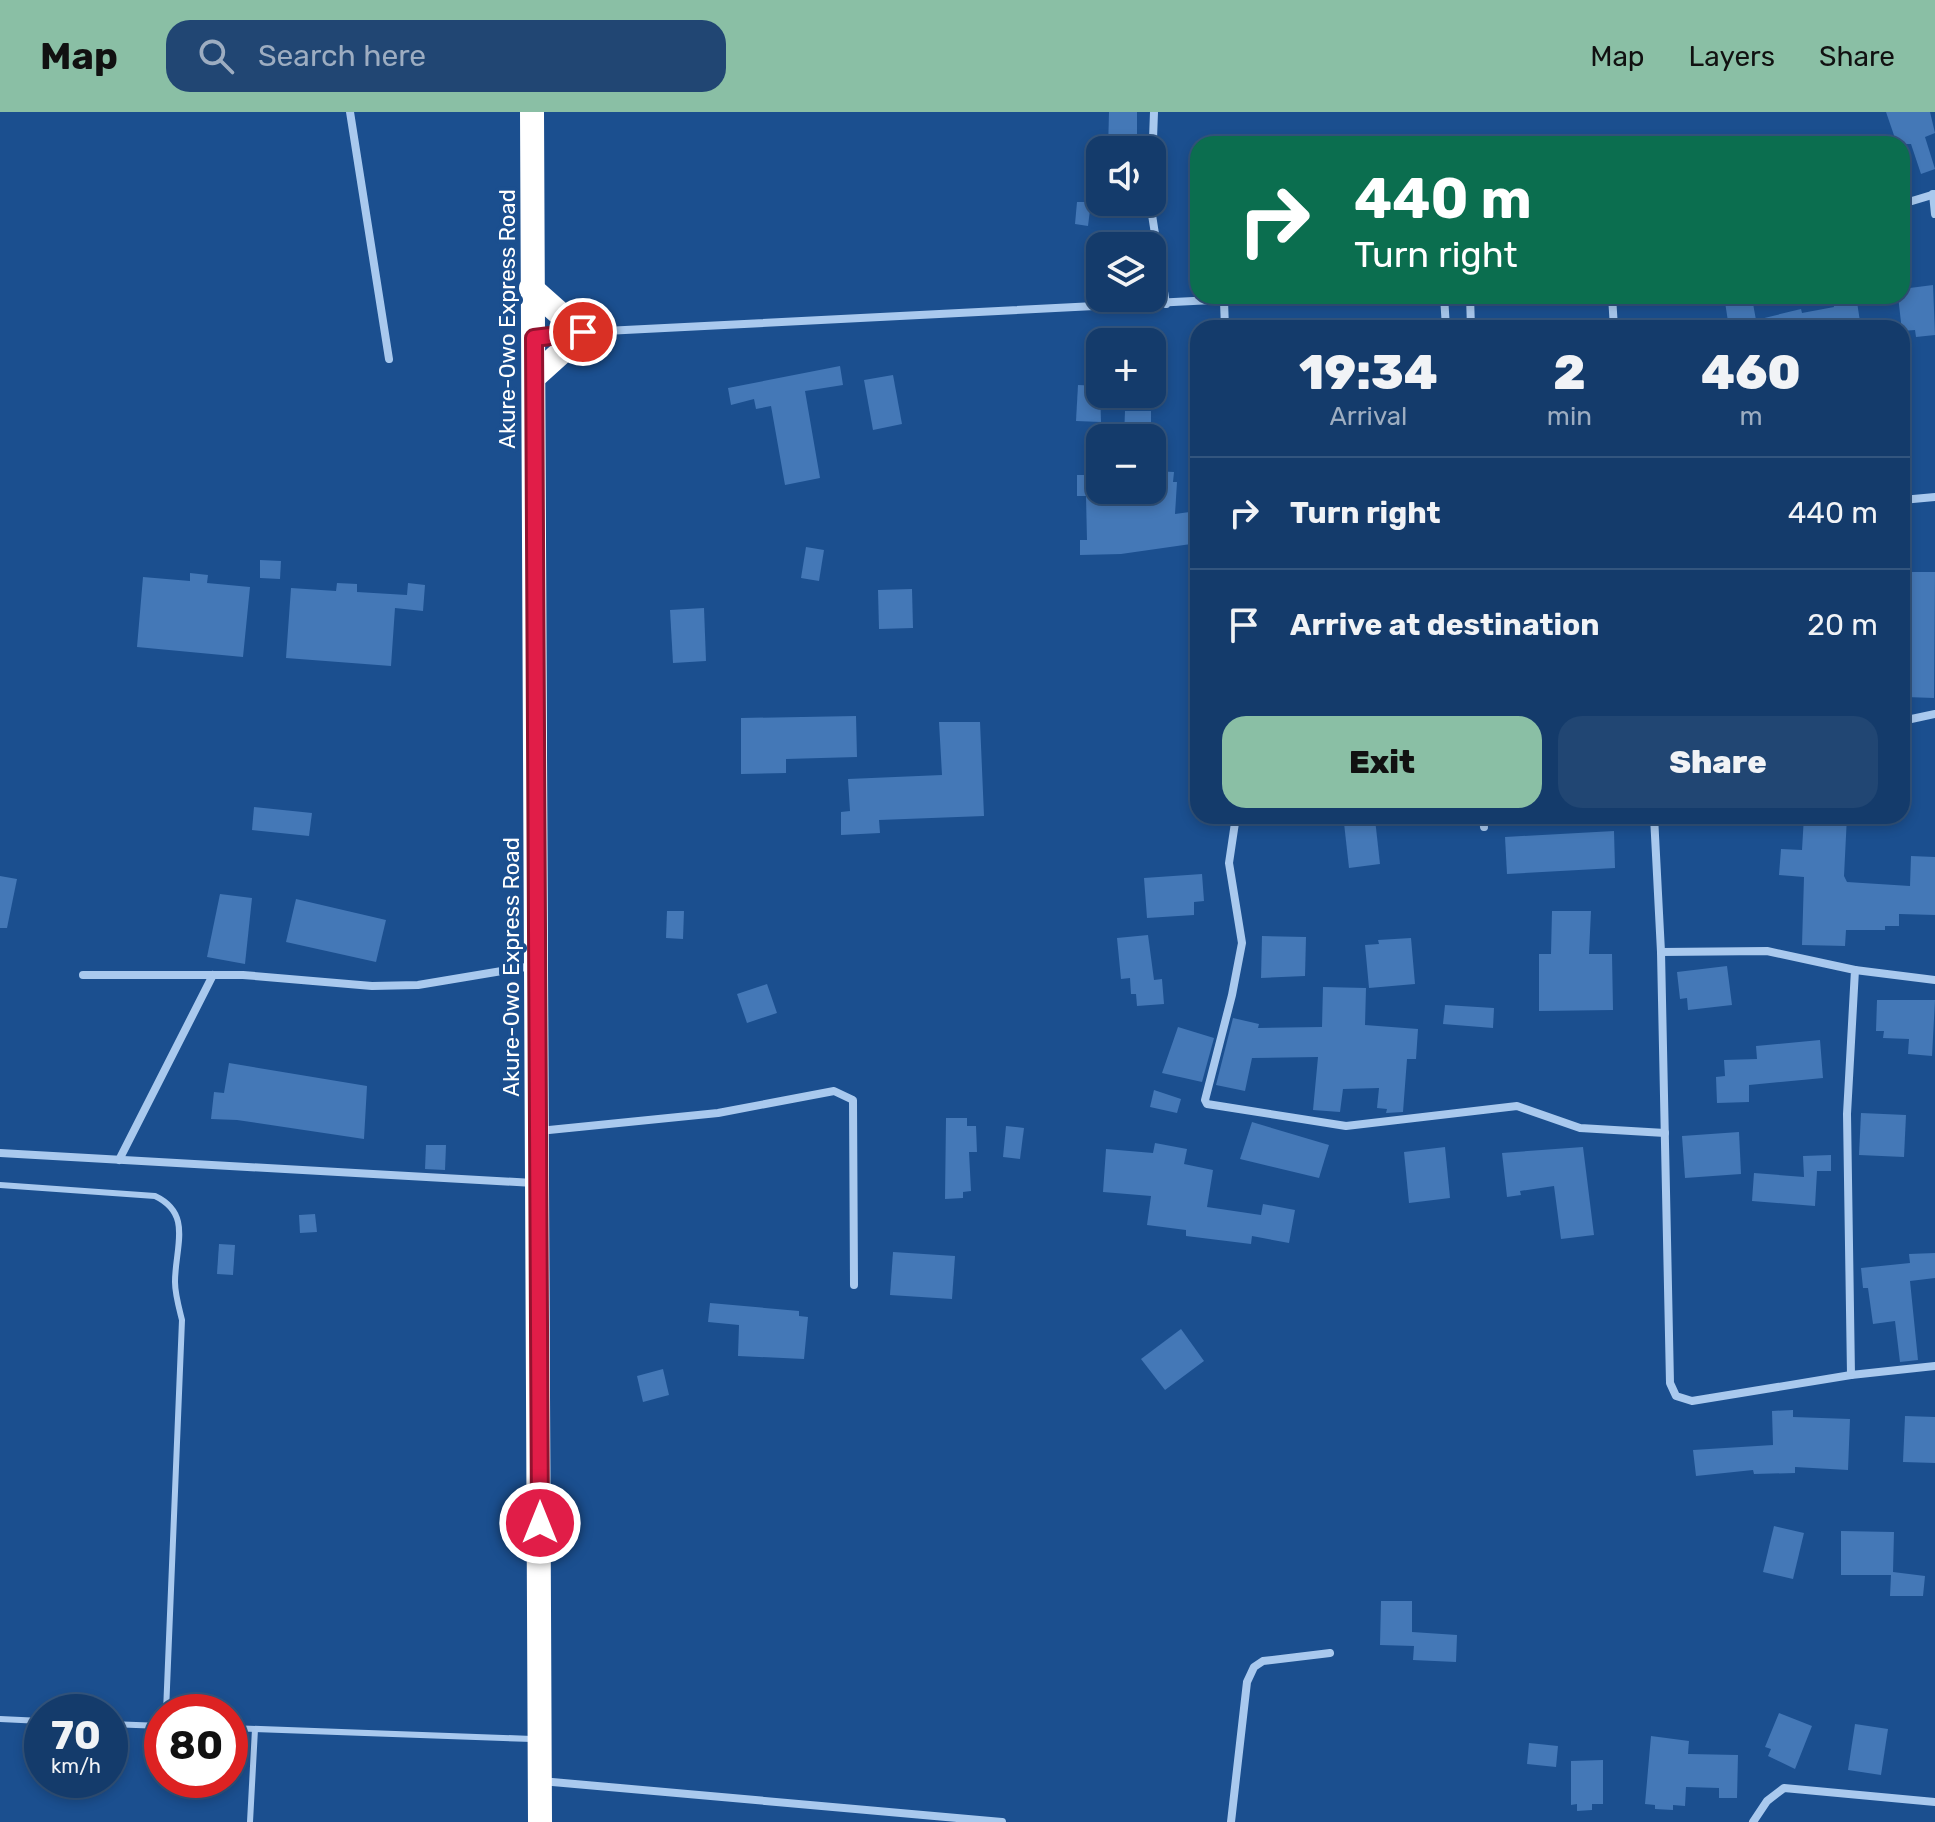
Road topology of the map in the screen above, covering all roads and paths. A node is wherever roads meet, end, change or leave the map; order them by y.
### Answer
1 (350, 112) edge
2 (532, 112) edge
3 (1154, 112) edge
4 (1153, 136) edge
5 (1934, 194) edge
6 (1910, 202) edge
7 (1935, 214) edge
8 (531, 288) junction
9 (1190, 303) edge
10 (1166, 304) edge
11 (1086, 308) edge
12 (604, 331) junction
13 (534, 338) junction
14 (389, 359) dead end
15 (534, 377) junction
16 (1935, 497) edge
17 (1910, 499) edge
18 (1935, 714) edge
19 (1910, 719) edge
20 (1235, 824) edge
21 (1484, 824) edge
22 (1654, 824) edge
23 (1484, 827) dead end
24 (1661, 952) junction
25 (536, 965) junction
26 (1855, 970) junction
27 (83, 975) dead end
28 (213, 975) junction
29 (1935, 980) edge
30 (538, 1131) junction
31 (1665, 1133) junction
32 (0, 1153) edge
33 (119, 1160) junction
34 (539, 1183) junction
35 (0, 1185) edge
36 (854, 1285) dead end
37 (1935, 1366) edge
38 (1851, 1375) junction
39 (1330, 1653) dead end
40 (167, 1694) edge
41 (0, 1719) edge
42 (24, 1720) edge
43 (248, 1729) edge
44 (255, 1729) junction
45 (540, 1740) junction
46 (540, 1781) junction
47 (1935, 1802) edge
48 (250, 1822) edge
49 (540, 1822) edge
50 (1002, 1822) edge
51 (1231, 1822) edge
52 (1753, 1822) edge

1 - 14 street
2 - 8 highway, Akure-Owo Express Road
3 - 4 street
5 - 6 street
5 - 7 street
8 - 12 highway
8 - 13 highway, Akure-Owo Express Road
9 - 10 street
11 - 12 street
12 - 13 street
12 - 15 highway
13 - 15 highway, Akure-Owo Express Road
15 - 25 highway, Akure-Owo Express Road
16 - 17 street
18 - 19 street
20 - 31 street
21 - 23 street
22 - 24 street
24 - 26 street
24 - 31 street
25 - 28 street
25 - 30 highway, Akure-Owo Express Road
26 - 29 street
26 - 38 street
27 - 28 street
28 - 33 street
30 - 34 highway, Akure-Owo Express Road
30 - 36 street
31 - 38 street
32 - 33 street
33 - 34 street
34 - 45 highway, Akure-Owo Express Road
35 - 40 lane
37 - 38 street
39 - 51 street
41 - 42 lane
43 - 44 lane
44 - 45 lane
44 - 48 lane
45 - 46 highway, Akure-Owo Express Road
46 - 49 highway, Akure-Owo Express Road
46 - 50 street
47 - 52 street

